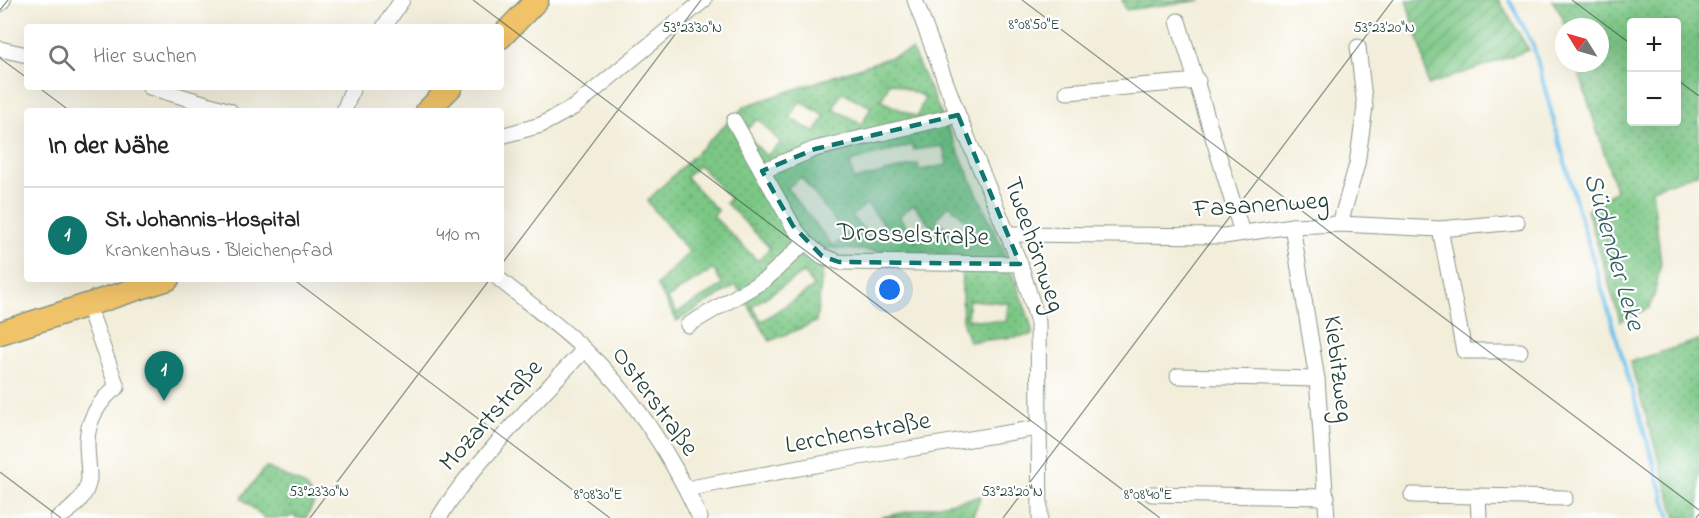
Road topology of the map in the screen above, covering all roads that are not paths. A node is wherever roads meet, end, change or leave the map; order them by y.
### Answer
1 (3, 0) edge
2 (402, 0) edge
3 (537, 0) edge
4 (704, 0) edge
5 (915, 0) edge
6 (0, 4) edge
7 (1178, 21) dead end
8 (386, 24) edge
9 (504, 34) edge
10 (1358, 47) dead end
11 (0, 49) edge
12 (24, 54) edge
13 (1198, 81) junction
14 (160, 90) edge
15 (352, 90) edge
16 (448, 90) edge
17 (1067, 93) dead end
18 (220, 108) edge
19 (345, 108) edge
20 (430, 108) edge
21 (958, 114) junction
22 (734, 121) dead end
23 (504, 135) edge
24 (762, 171) junction
25 (1517, 222) dead end
26 (1340, 224) junction
27 (1292, 226) junction
28 (1440, 229) junction
29 (1242, 233) junction
30 (1008, 234) junction
31 (805, 242) junction
32 (1020, 264) junction
33 (159, 282) edge
34 (503, 282) edge
35 (88, 306) junction
36 (688, 325) dead end
37 (0, 333) edge
38 (585, 350) junction
39 (1520, 351) dead end
40 (1178, 376) dead end
41 (1317, 379) junction
42 (1038, 428) junction
43 (688, 490) junction
44 (1152, 494) dead end
45 (1412, 495) dead end
46 (1478, 496) junction
47 (1326, 497) junction
48 (1565, 498) dead end
49 (58, 518) edge
50 (439, 518) edge
51 (700, 518) edge
52 (1040, 518) edge
53 (1327, 518) edge
54 (1479, 518) edge

1 - 6 street
2 - 8 street
3 - 9 main road
4 - 23 street
5 - 21 street, Tweehörnweg
7 - 13 street
10 - 26 street
11 - 12 street
13 - 17 street
13 - 29 street
14 - 18 street
15 - 19 street
16 - 20 main road
21 - 24 street
21 - 30 street, Tweehörnweg
22 - 24 street, Drosselstraße
24 - 31 street, Drosselstraße
25 - 28 street, Fasanenweg
26 - 27 street, Fasanenweg
26 - 28 street, Fasanenweg
27 - 29 street, Fasanenweg
27 - 41 street, Kiebitzweg
28 - 39 street
29 - 30 street, Fasanenweg
30 - 32 street, Tweehörnweg
31 - 32 street, Drosselstraße
31 - 36 street
32 - 42 street, Tweehörnweg
33 - 35 main road
34 - 38 street, Osterstraße
35 - 37 main road
35 - 49 street
38 - 43 street, Osterstraße
38 - 50 street, Mozartstraße
40 - 41 street
41 - 47 street, Kiebitzweg
42 - 43 street, Lerchenstraße
42 - 52 street, Tweehörnweg
43 - 51 street, Osterstraße
44 - 47 street
45 - 46 street
46 - 48 street
46 - 54 street
47 - 53 street, Kiebitzweg

